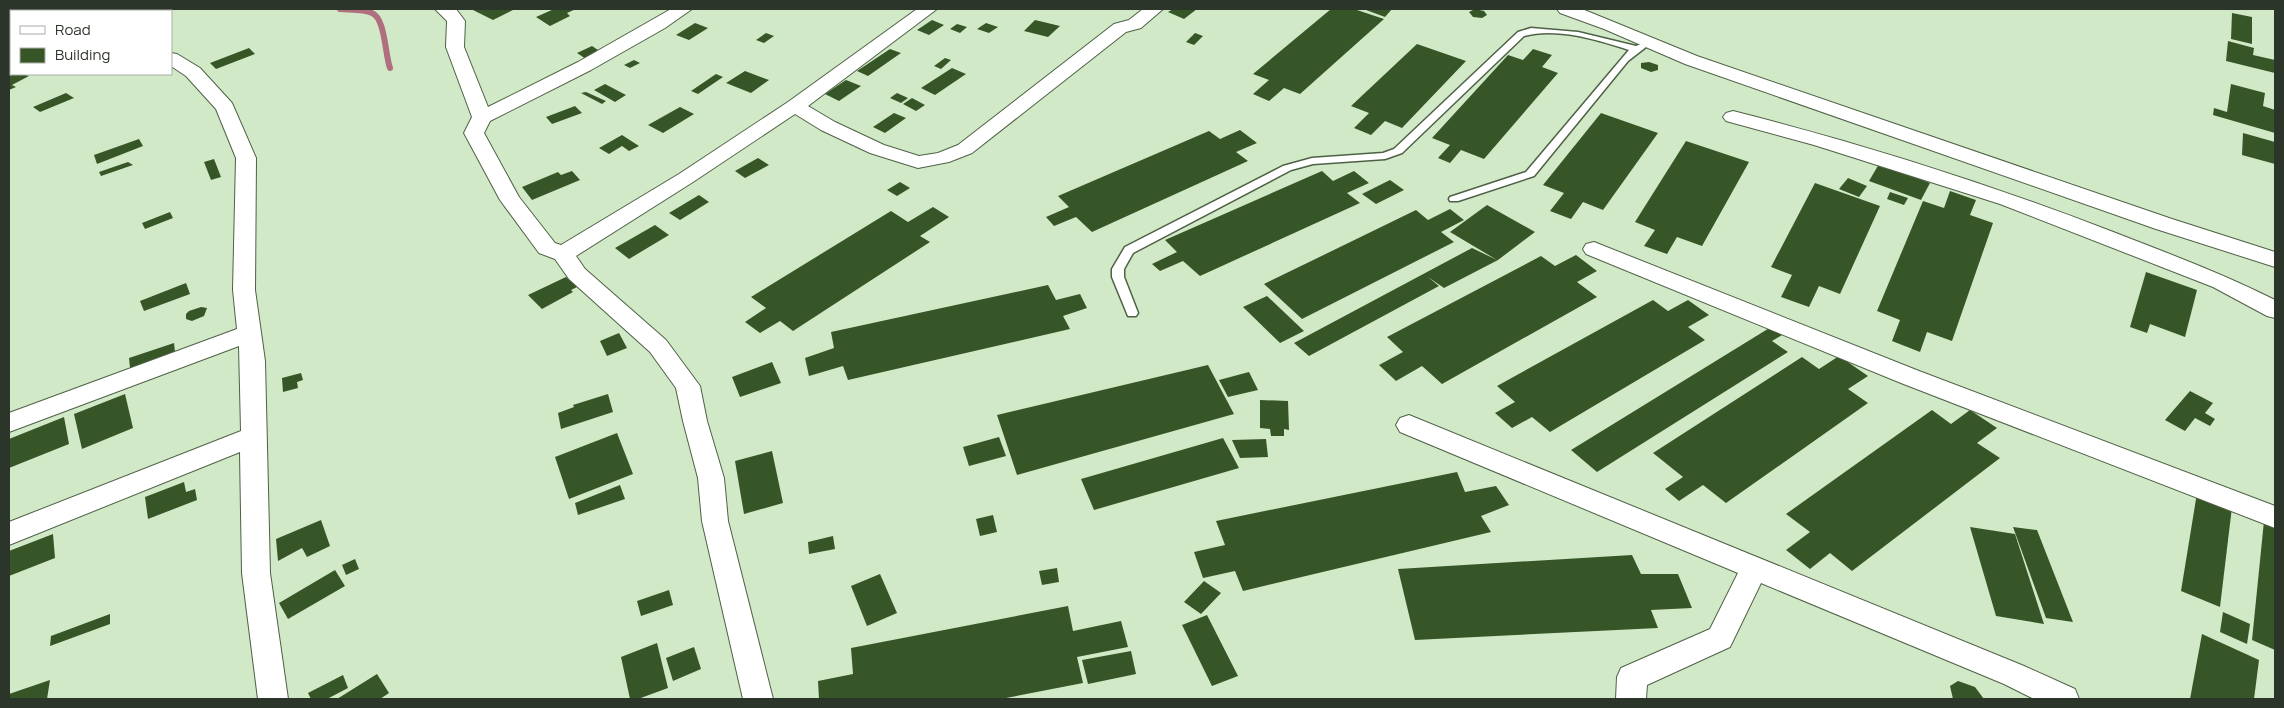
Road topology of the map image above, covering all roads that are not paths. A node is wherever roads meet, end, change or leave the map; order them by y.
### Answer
1 (444, 9) edge
2 (683, 9) edge
3 (928, 9) edge
4 (1154, 9) edge
5 (1566, 9) edge
6 (1645, 46) junction
7 (172, 59) edge
8 (795, 106) junction
9 (482, 117) junction
10 (1733, 117) dead end
11 (1454, 199) dead end
12 (1594, 249) dead end
13 (563, 254) junction
14 (2275, 260) edge
15 (2275, 310) edge
16 (1132, 313) dead end
17 (248, 334) junction
18 (9, 423) edge
19 (1408, 425) dead end
20 (254, 436) junction
21 (2275, 517) edge
22 (9, 534) edge
23 (1754, 569) junction
24 (273, 699) edge
25 (758, 699) edge
26 (1631, 699) edge
27 (2064, 699) edge

1 - 9 street
2 - 9 street
3 - 8 street
4 - 8 street
5 - 6 street
6 - 11 lane
6 - 14 street
6 - 16 lane
7 - 17 street
8 - 13 street
9 - 13 street
10 - 15 street
12 - 21 street
13 - 25 street
17 - 18 street
17 - 20 street
19 - 23 street
20 - 22 street
20 - 24 street
23 - 26 street
23 - 27 street

